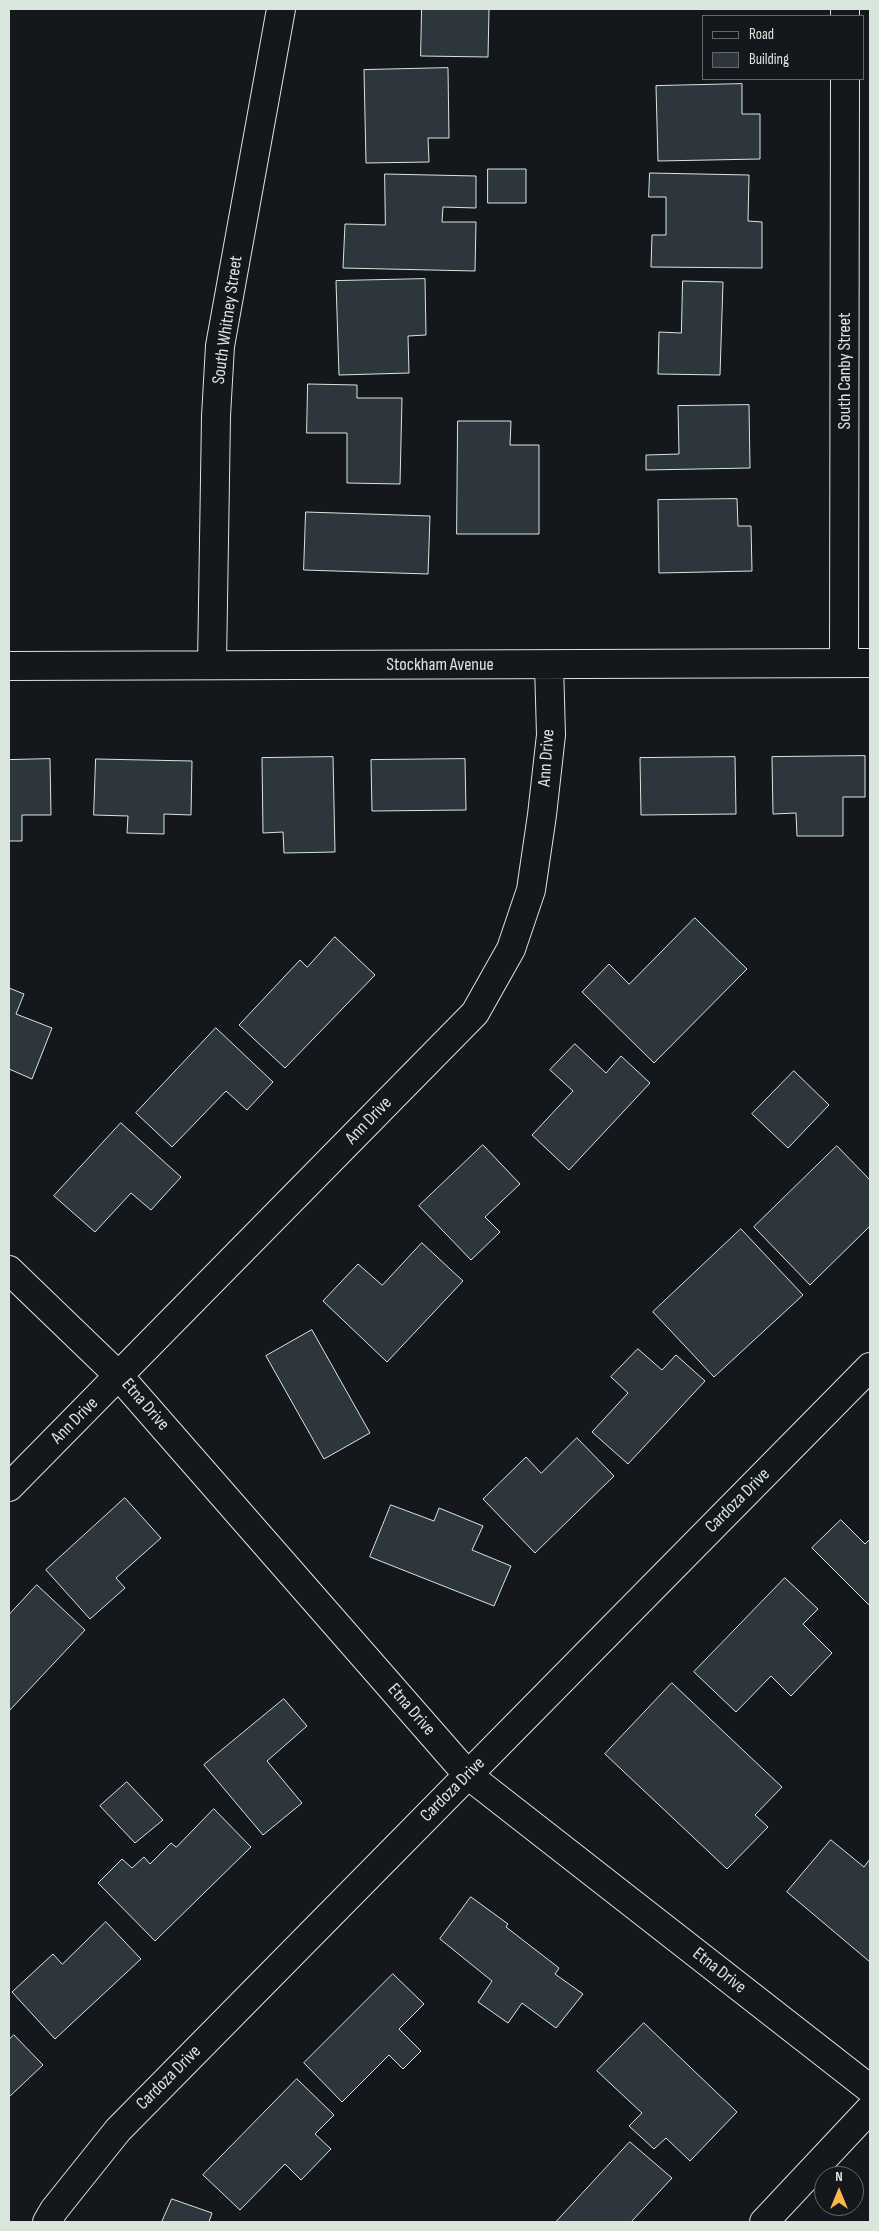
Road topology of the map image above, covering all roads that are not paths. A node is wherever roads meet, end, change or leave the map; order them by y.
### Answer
1 (281, 9) edge
2 (845, 80) edge
3 (857, 663) edge
4 (212, 665) junction
5 (549, 665) junction
6 (9, 666) edge
7 (9, 1270) edge
8 (870, 1367) edge
9 (119, 1376) junction
10 (9, 1487) edge
11 (468, 1775) junction
12 (870, 2089) edge
13 (870, 2109) edge
14 (48, 2222) edge
15 (764, 2222) edge

1 - 4 street, South Whitney Street
2 - 3 street, South Canby Street
3 - 5 street, Stockham Avenue
4 - 5 street, Stockham Avenue
4 - 6 street, Stockham Avenue
5 - 9 street, Ann Drive
7 - 9 street, Etna Drive
8 - 11 street, Cardoza Drive
9 - 10 street, Ann Drive
9 - 11 street, Etna Drive
11 - 12 street, Etna Drive
11 - 14 street, Cardoza Drive
13 - 15 street

